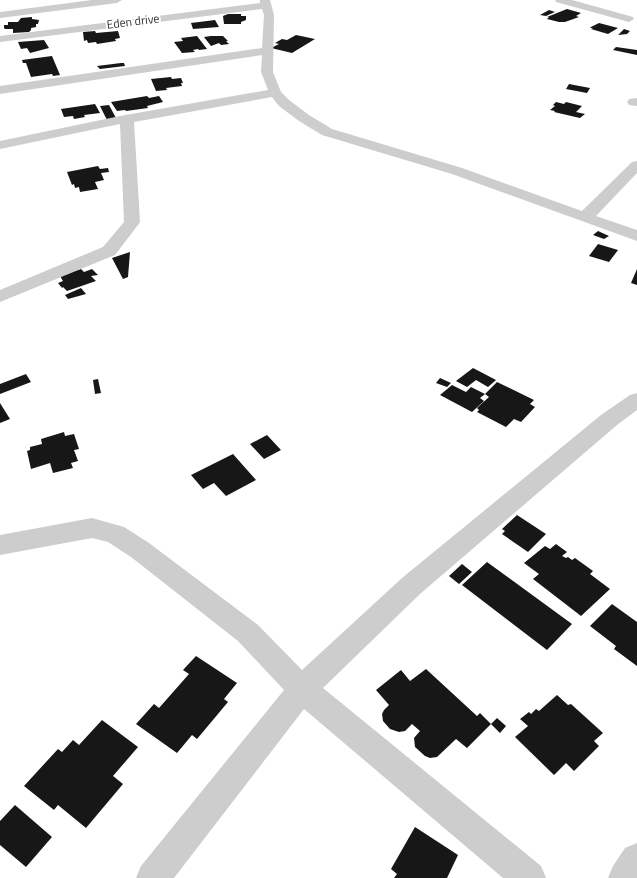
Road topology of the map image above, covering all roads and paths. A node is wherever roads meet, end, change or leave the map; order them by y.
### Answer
1 (117, 0) edge
2 (560, 0) edge
3 (266, 2) edge
4 (0, 15) edge
5 (629, 18) dead end
6 (0, 39) edge
7 (268, 51) junction
8 (0, 90) edge
9 (275, 93) junction
10 (127, 119) junction
11 (0, 145) edge
12 (637, 165) edge
13 (585, 217) junction
14 (637, 236) edge
15 (0, 297) edge
16 (637, 400) edge
17 (0, 545) edge
18 (302, 689) junction
19 (637, 860) edge
20 (153, 878) edge
21 (529, 878) edge
22 (625, 878) edge

1 - 4 street
2 - 5 street
3 - 6 street, Eden drive
3 - 7 street
7 - 8 street
7 - 9 street
9 - 10 street
9 - 13 street
10 - 11 street
10 - 15 street
12 - 13 street
13 - 14 street
16 - 18 street
17 - 18 street
18 - 20 street
18 - 21 street
19 - 22 street

